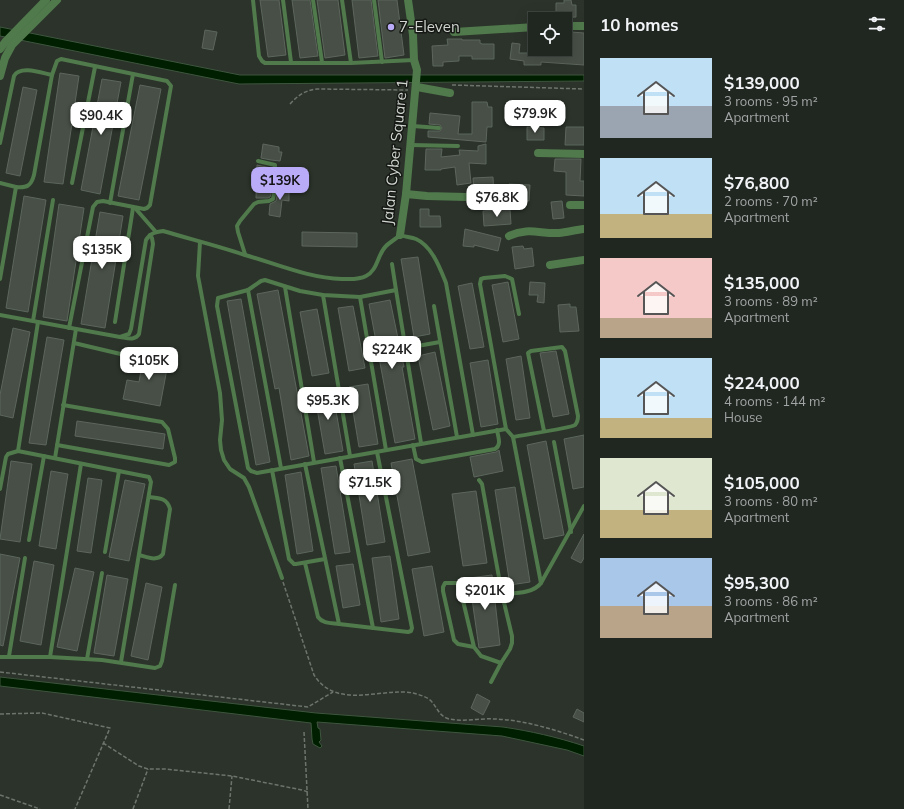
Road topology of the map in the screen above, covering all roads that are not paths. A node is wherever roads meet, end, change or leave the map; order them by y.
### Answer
1 (46, 0) edge
2 (57, 0) edge
3 (253, 0) edge
4 (283, 0) edge
5 (313, 0) edge
6 (342, 0) edge
7 (374, 0) edge
8 (408, 0) edge
9 (28, 24) junction
10 (572, 26) edge
11 (584, 26) edge
12 (528, 27) edge
13 (454, 32) dead end
14 (9, 43) junction
15 (0, 49) edge
16 (414, 60) junction
17 (291, 62) junction
18 (322, 62) junction
19 (382, 62) junction
20 (351, 63) junction
21 (95, 66) junction
22 (134, 74) junction
23 (52, 75) junction
24 (0, 76) edge
25 (416, 87) junction
26 (449, 89) road end
27 (413, 126) junction
28 (438, 128) dead end
29 (0, 143) edge
30 (410, 145) junction
31 (458, 146) dead end
32 (538, 153) dead end
33 (584, 154) edge
34 (258, 161) dead end
35 (0, 183) edge
36 (72, 183) dead end
37 (16, 187) junction
38 (406, 194) junction
39 (466, 197) dead end
40 (53, 200) dead end
41 (110, 203) junction
42 (570, 205) dead end
43 (584, 205) edge
44 (134, 208) junction
45 (584, 229) edge
46 (156, 232) junction
47 (150, 235) junction
48 (400, 235) junction
49 (509, 236) dead end
50 (200, 242) junction
51 (244, 254) junction
52 (584, 260) edge
53 (392, 264) dead end
54 (550, 265) dead end
55 (0, 279) edge
56 (285, 287) junction
57 (248, 290) junction
58 (396, 290) junction
59 (323, 296) junction
60 (360, 297) junction
61 (434, 306) dead end
62 (519, 314) dead end
63 (1, 315) edge
64 (0, 321) edge
65 (33, 321) junction
66 (38, 322) junction
67 (115, 322) dead end
68 (69, 328) junction
69 (76, 329) junction
70 (120, 337) junction
71 (440, 342) junction
72 (74, 344) junction
73 (406, 348) junction
74 (129, 356) dead end
75 (63, 405) junction
76 (506, 429) junction
77 (497, 430) junction
78 (544, 431) junction
79 (473, 435) junction
80 (457, 437) junction
81 (513, 437) junction
82 (554, 442) dead end
83 (421, 443) junction
84 (57, 445) junction
85 (412, 445) junction
86 (386, 450) junction
87 (18, 451) junction
88 (377, 452) junction
89 (44, 456) junction
90 (350, 456) junction
91 (55, 458) junction
92 (340, 458) junction
93 (314, 462) junction
94 (81, 464) junction
95 (305, 464) junction
96 (281, 468) junction
97 (2, 469) edge
98 (272, 470) junction
99 (119, 471) junction
100 (479, 480) dead end
101 (0, 489) edge
102 (148, 497) junction
103 (584, 506) edge
104 (571, 532) junction
105 (29, 540) dead end
106 (105, 552) dead end
107 (139, 555) junction
108 (25, 558) dead end
109 (325, 559) junction
110 (305, 563) junction
111 (102, 573) dead end
112 (282, 578) road end
113 (541, 583) junction
114 (175, 585) dead end
115 (502, 594) junction
116 (339, 624) junction
117 (374, 628) junction
118 (474, 647) junction
119 (9, 656) junction
120 (0, 657) edge
121 (50, 657) junction
122 (87, 659) junction
123 (121, 662) junction
124 (501, 663) junction
125 (491, 682) dead end

1 - 9 street
2 - 9 street
3 - 17 lane
4 - 17 lane
5 - 18 lane
6 - 20 lane
7 - 19 lane
8 - 16 street, Jalan Cyber Square 1
9 - 14 street
10 - 11 street
12 - 13 street
14 - 15 street
14 - 24 street
16 - 19 lane
16 - 25 street, Jalan Cyber Square 1
17 - 18 lane
18 - 20 lane
19 - 20 lane
21 - 22 lane
21 - 23 lane
21 - 36 lane
22 - 41 lane
22 - 44 lane
23 - 29 lane
23 - 37 lane
25 - 26 street
25 - 27 street, Jalan Cyber Square 1
27 - 28 lane
27 - 30 street, Jalan Cyber Square 1
30 - 31 lane
30 - 38 street, Jalan Cyber Square 1
32 - 33 street
34 - 51 lane
35 - 37 lane
37 - 55 lane
38 - 39 street
38 - 48 street, Jalan Cyber Square 1
40 - 65 lane
41 - 44 lane
41 - 68 lane
42 - 43 street
44 - 46 lane
44 - 67 lane
45 - 49 street
46 - 47 lane
46 - 50 lane
47 - 70 lane
47 - 70 lane
48 - 51 lane
48 - 79 lane
50 - 51 lane
50 - 112 lane
52 - 54 street
53 - 58 lane
56 - 57 lane
56 - 59 lane
56 - 93 lane
57 - 96 lane
57 - 98 lane
58 - 60 lane
58 - 73 lane
59 - 60 lane
59 - 90 lane
60 - 86 lane
61 - 71 lane
62 - 76 lane
63 - 64 lane
63 - 65 lane
65 - 66 lane
66 - 68 lane
66 - 87 lane
68 - 69 lane
69 - 70 lane
69 - 72 lane
71 - 73 lane
71 - 80 lane
72 - 74 lane
72 - 75 lane
73 - 83 lane
75 - 84 lane
75 - 84 lane
76 - 77 lane
76 - 81 lane
77 - 79 lane
77 - 85 lane
78 - 78 lane
78 - 81 lane
79 - 80 lane
80 - 83 lane
81 - 113 lane
82 - 104 lane
83 - 85 lane
84 - 91 lane
85 - 86 lane
86 - 88 lane
87 - 89 lane
87 - 97 lane
88 - 90 lane
88 - 117 lane
89 - 91 lane
89 - 105 lane
90 - 92 lane
91 - 94 lane
92 - 93 lane
92 - 117 lane
93 - 95 lane
94 - 99 lane
94 - 121 lane
95 - 96 lane
95 - 109 lane
96 - 98 lane
97 - 101 lane
98 - 110 lane
99 - 102 lane
99 - 106 lane
100 - 115 lane
102 - 107 lane
102 - 107 lane
103 - 104 lane
104 - 113 lane
107 - 123 lane
108 - 119 lane
109 - 110 lane
109 - 116 lane
110 - 116 lane
111 - 122 lane
113 - 115 lane
114 - 123 lane
115 - 124 lane
116 - 117 lane
118 - 118 lane
118 - 124 lane
119 - 120 lane
119 - 121 lane
121 - 122 lane
122 - 123 lane
124 - 125 lane

